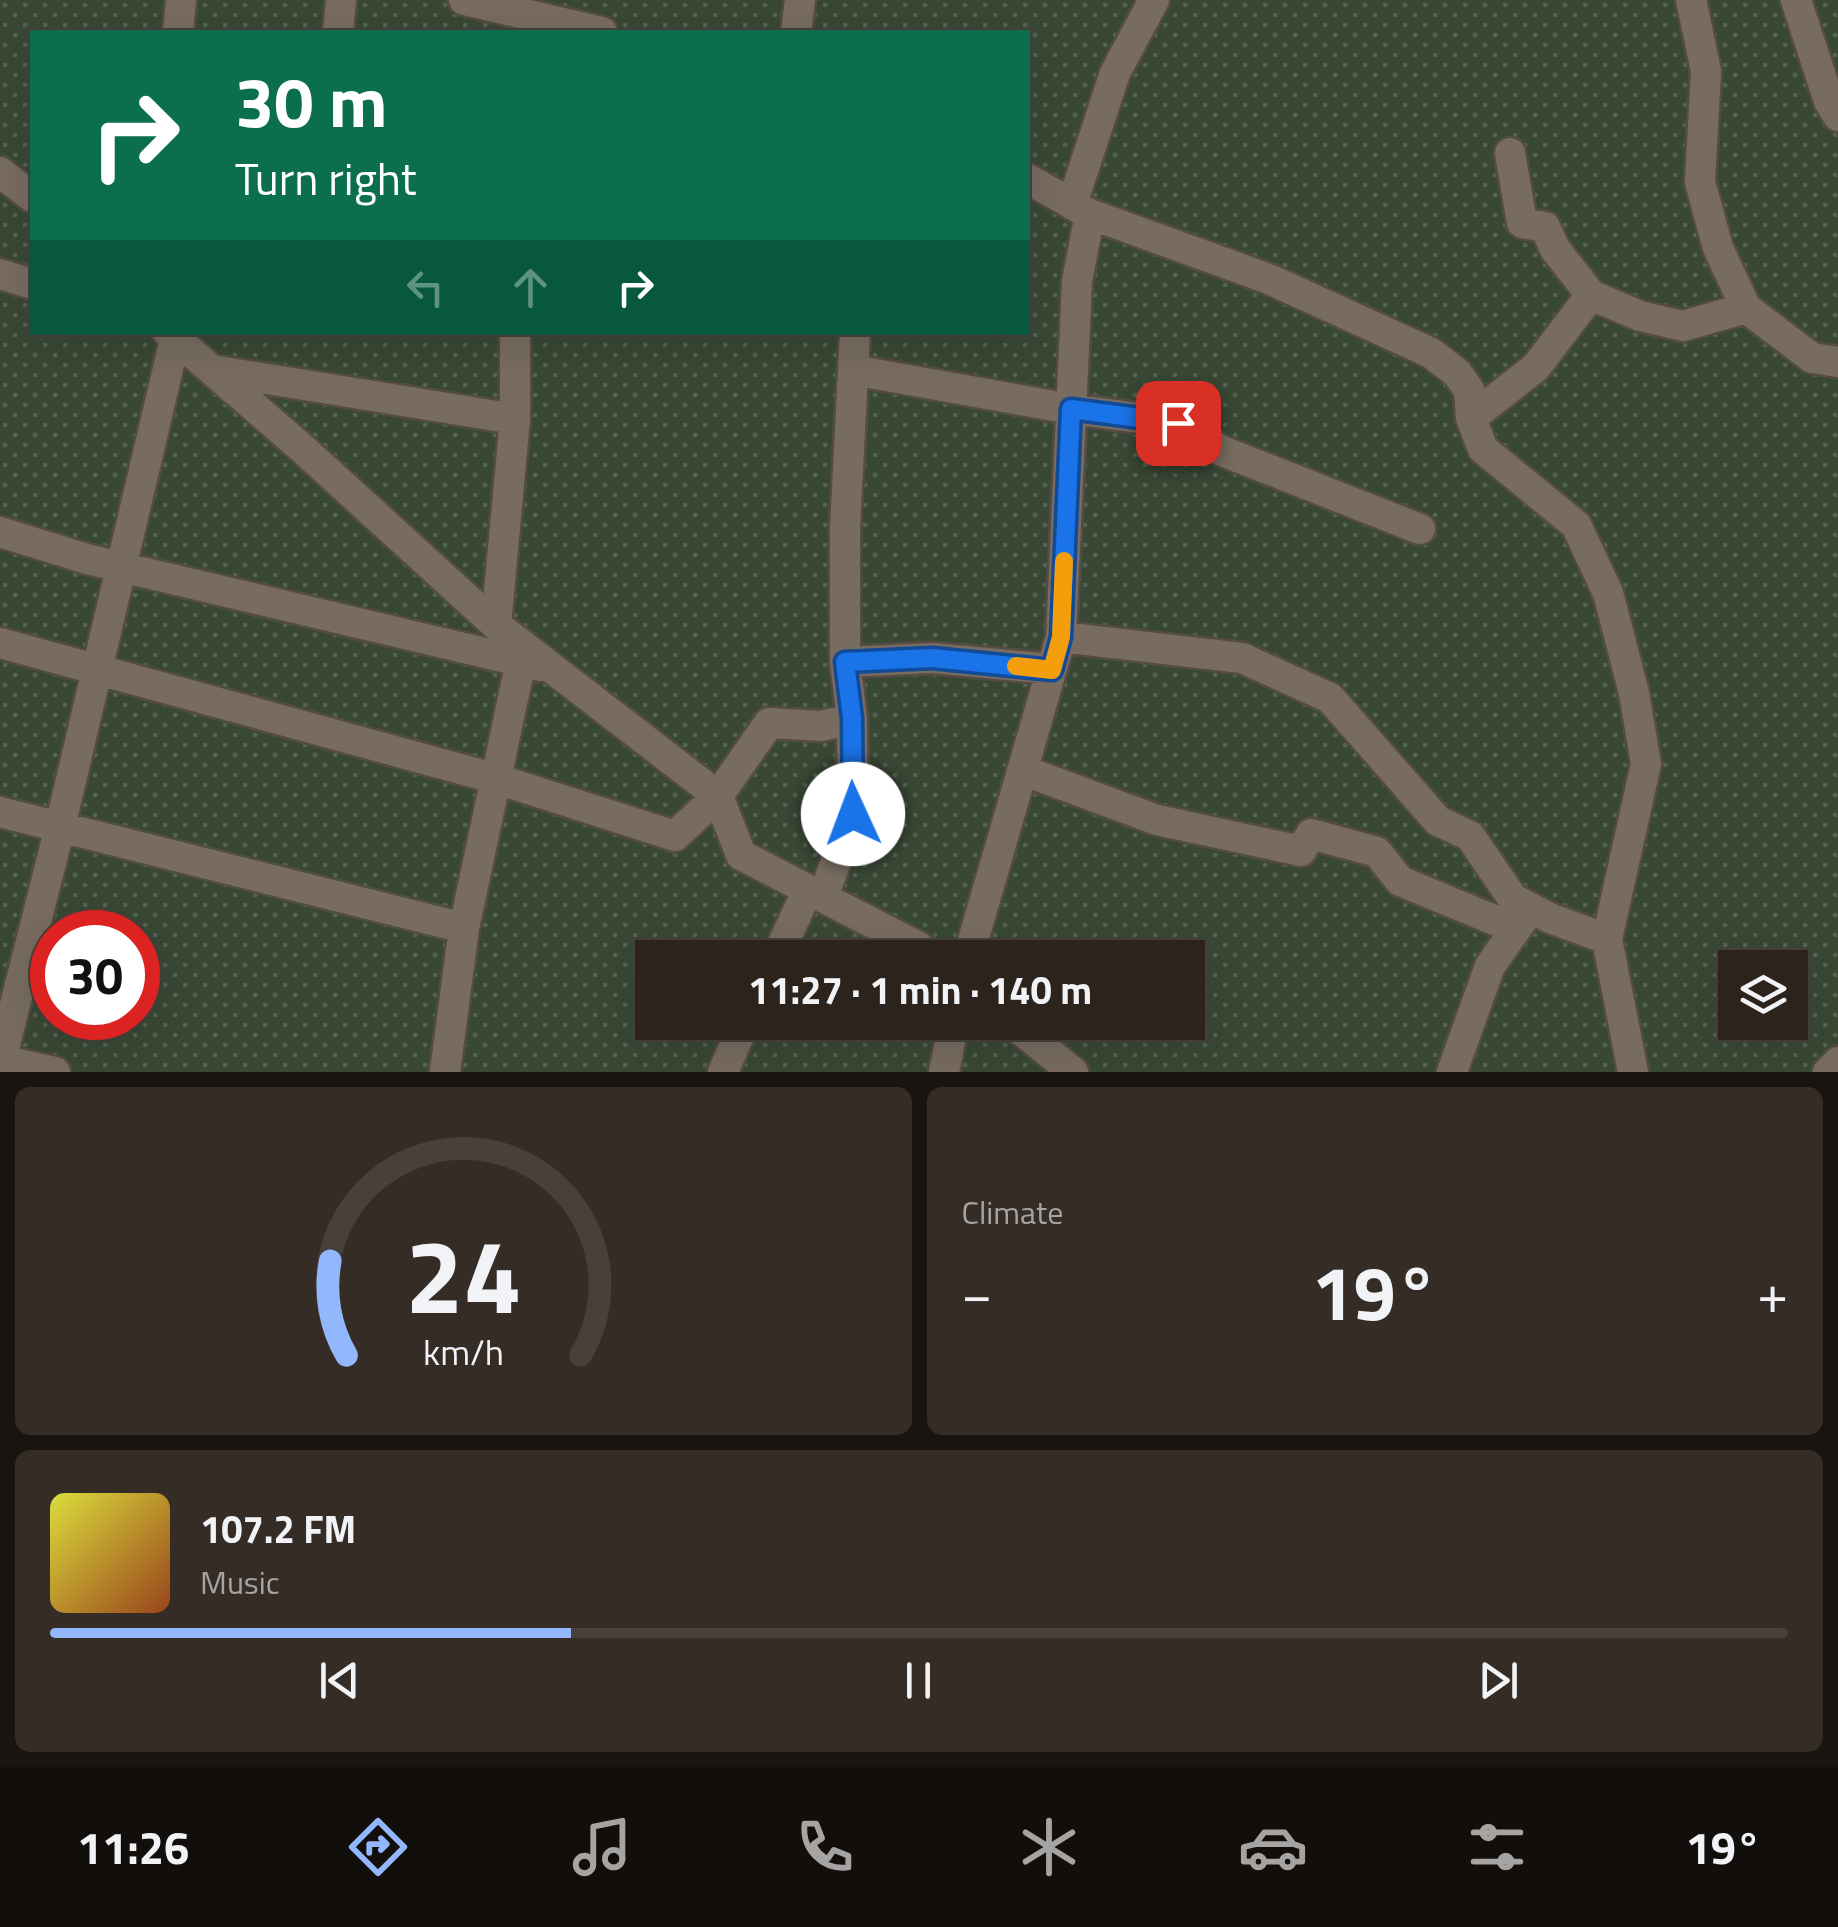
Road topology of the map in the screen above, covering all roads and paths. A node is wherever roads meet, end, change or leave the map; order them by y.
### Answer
1 (181, 0) edge
2 (341, 0) edge
3 (464, 0) edge
4 (800, 0) edge
5 (1154, 0) edge
6 (1691, 0) edge
7 (1796, 0) edge
8 (508, 14) edge
9 (178, 30) edge
10 (338, 30) edge
11 (592, 30) edge
12 (796, 30) edge
13 (1838, 116) edge
14 (1510, 153) dead end
15 (0, 172) edge
16 (1030, 180) edge
17 (30, 195) edge
18 (1081, 209) junction
19 (0, 274) edge
20 (30, 283) edge
21 (1590, 295) junction
22 (1746, 308) junction
23 (515, 335) edge
24 (855, 335) edge
25 (171, 336) edge
26 (1838, 362) edge
27 (211, 370) junction
28 (853, 370) junction
29 (1071, 409) junction
30 (1471, 418) junction
31 (515, 420) junction
32 (1420, 529) dead end
33 (0, 532) edge
34 (120, 567) junction
35 (496, 625) junction
36 (1061, 637) junction
37 (0, 643) edge
38 (521, 661) junction
39 (845, 662) junction
40 (95, 668) junction
41 (553, 669) junction
42 (1052, 670) junction
43 (852, 718) junction
44 (1022, 770) junction
45 (497, 779) junction
46 (718, 796) junction
47 (0, 812) edge
48 (60, 827) junction
49 (816, 894) junction
50 (1524, 919) junction
51 (464, 928) junction
52 (1607, 939) junction
53 (787, 940) edge
54 (905, 940) edge
55 (973, 940) edge
56 (737, 1040) edge
57 (950, 1040) edge
58 (1034, 1040) edge
59 (0, 1062) edge
60 (1838, 1062) edge
61 (55, 1072) edge
62 (445, 1072) edge
63 (723, 1072) edge
64 (944, 1072) edge
65 (1073, 1072) edge
66 (1452, 1072) edge
67 (1633, 1072) edge
68 (1828, 1072) edge

1 - 9 street
2 - 10 street
3 - 8 street
4 - 12 street
5 - 18 street
6 - 22 street
7 - 13 street
8 - 11 street
14 - 21 street
15 - 17 street
16 - 18 street
18 - 29 street
18 - 30 street
19 - 20 street
21 - 22 street
21 - 30 street
22 - 26 street
23 - 31 street
24 - 28 street
25 - 27 street
25 - 34 street
27 - 31 street
27 - 35 street
28 - 29 street
28 - 39 street
29 - 32 street
29 - 36 street
30 - 52 street
31 - 35 street
33 - 34 street
34 - 38 street
34 - 40 street
35 - 41 street
36 - 42 street
36 - 50 street
37 - 40 street
38 - 41 street
38 - 45 street
39 - 42 street
39 - 43 street
40 - 45 street
40 - 48 street
41 - 46 street
42 - 44 street
43 - 46 street
43 - 49 street
44 - 50 street
44 - 55 street
45 - 46 street
45 - 51 street
46 - 49 street
47 - 48 street
48 - 51 street
48 - 59 street
49 - 53 street
49 - 54 street
50 - 52 street
50 - 66 street
51 - 62 street
52 - 67 street
56 - 63 street
57 - 64 street
58 - 65 street
59 - 61 street
60 - 68 street

